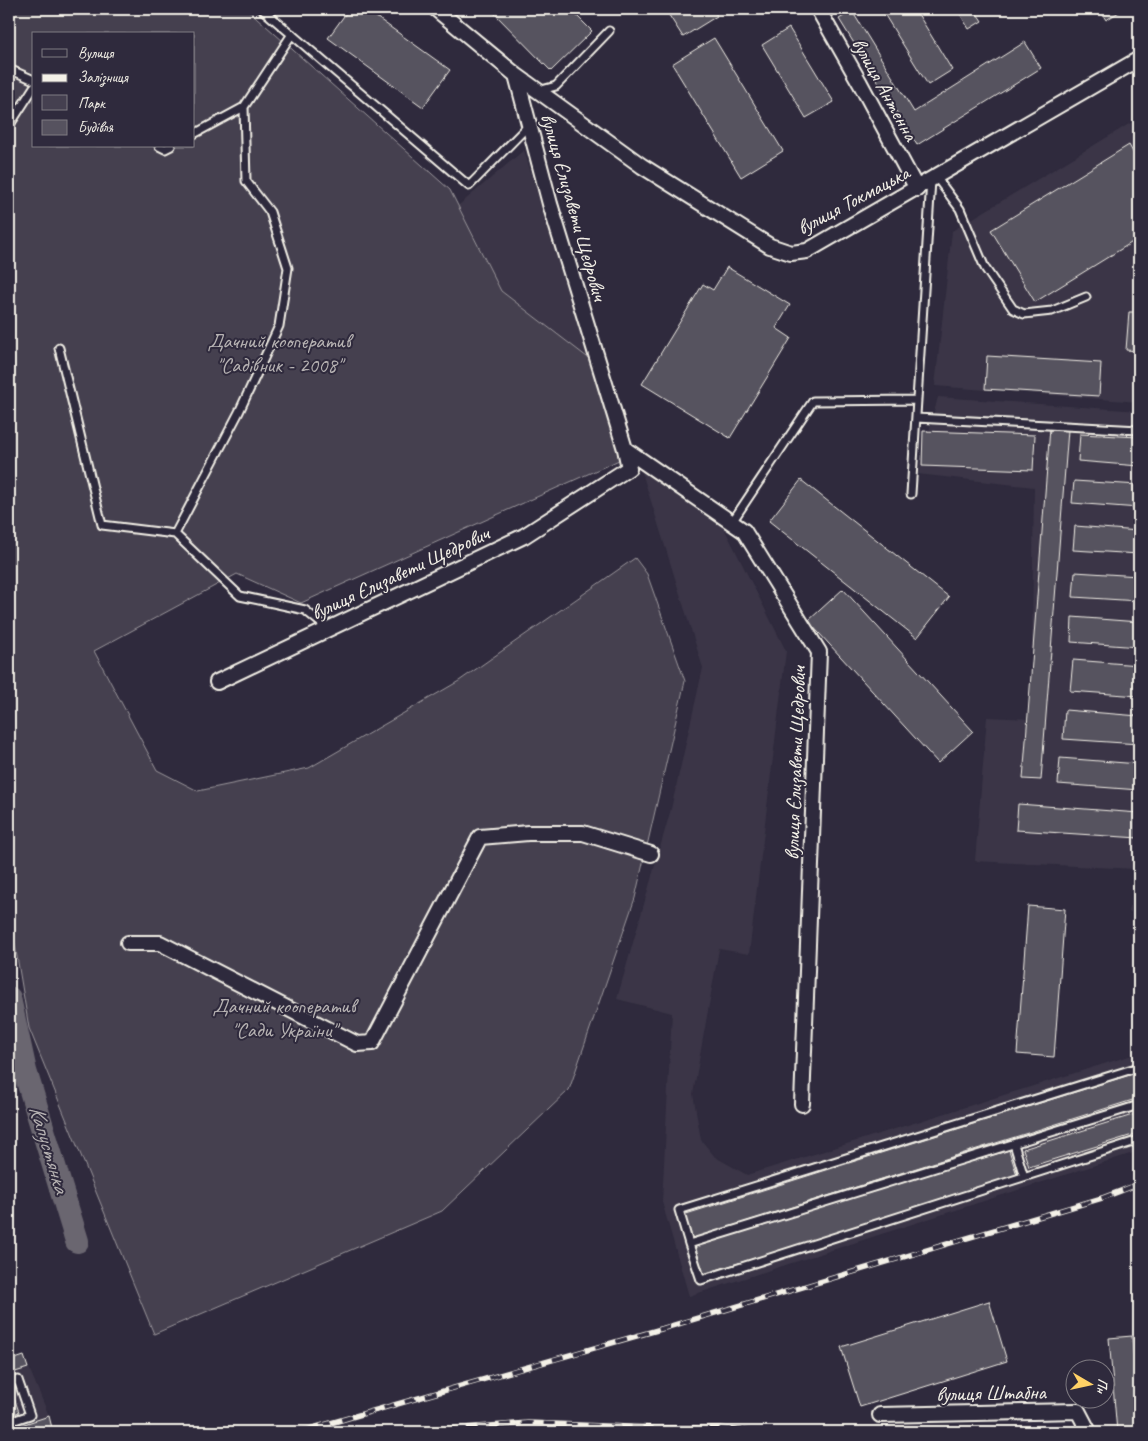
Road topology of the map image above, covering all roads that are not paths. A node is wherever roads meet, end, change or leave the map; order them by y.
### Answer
1 (262, 9) edge
2 (436, 9) edge
3 (818, 9) edge
4 (609, 31) dead end
5 (292, 34) junction
6 (1139, 59) edge
7 (9, 69) edge
8 (516, 75) junction
9 (32, 79) edge
10 (32, 91) edge
11 (538, 91) junction
12 (244, 107) junction
13 (9, 126) edge
14 (529, 126) junction
15 (195, 133) edge
16 (934, 179) junction
17 (917, 189) junction
18 (1086, 297) dead end
19 (59, 348) dead end
20 (916, 400) junction
21 (916, 418) junction
22 (1139, 430) edge
23 (625, 448) junction
24 (910, 494) dead end
25 (732, 522) junction
26 (175, 534) junction
27 (328, 629) junction
28 (217, 682) dead end
29 (650, 854) dead end
30 (128, 943) dead end
31 (1139, 1067) edge
32 (802, 1104) dead end
33 (1139, 1105) edge
34 (1139, 1140) edge
35 (1014, 1144) junction
36 (1024, 1177) junction
37 (688, 1244) junction
38 (9, 1382) edge
39 (880, 1415) dead end
40 (9, 1422) edge
41 (1089, 1432) edge

1 - 5 lane
2 - 8 street
3 - 17 street, вулиця Антенна
4 - 11 lane
5 - 12 lane
5 - 14 lane
6 - 16 street, вулиця Токмацька
7 - 9 lane
8 - 11 street, вулиця Токмацька
8 - 14 street, вулиця Єлизавети Щедрович
10 - 13 lane
11 - 17 street, вулиця Токмацька
12 - 15 lane
12 - 26 lane
14 - 23 street, вулиця Єлизавети Щедрович
16 - 17 street, вулиця Токмацька
16 - 18 lane
16 - 20 lane
19 - 26 lane
20 - 21 lane
20 - 25 lane
21 - 22 lane
21 - 24 lane
23 - 25 street, вулиця Єлизавети Щедрович
23 - 27 street, вулиця Єлизавети Щедрович
25 - 32 street, вулиця Єлизавети Щедрович
26 - 27 lane
27 - 28 street, вулиця Єлизавети Щедрович
29 - 30 street
31 - 37 lane
33 - 35 lane
34 - 36 lane
35 - 36 lane
35 - 37 lane
36 - 37 lane
38 - 40 lane
39 - 41 street, вулиця Штабна

